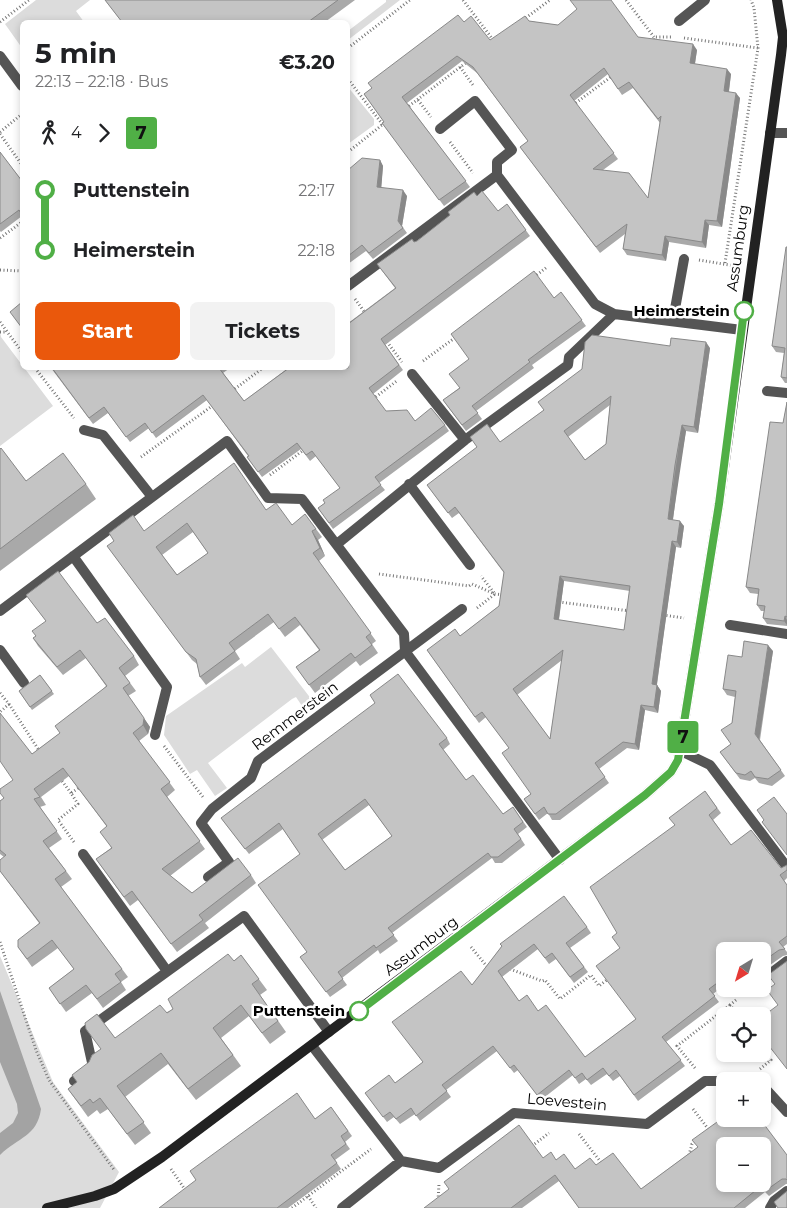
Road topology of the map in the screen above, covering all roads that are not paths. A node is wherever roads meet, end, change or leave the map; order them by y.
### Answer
1 (705, 0) edge
2 (777, 0) edge
3 (679, 21) dead end
4 (0, 56) edge
5 (20, 83) edge
6 (440, 129) dead end
7 (770, 133) junction
8 (787, 133) edge
9 (497, 175) junction
10 (684, 259) road end
11 (350, 285) edge
12 (614, 314) junction
13 (673, 320) junction
14 (742, 330) junction
15 (412, 374) road end
16 (767, 390) dead end
17 (787, 393) edge
18 (84, 430) road end
19 (465, 440) junction
20 (409, 484) junction
21 (152, 497) junction
22 (337, 544) junction
23 (73, 556) junction
24 (470, 564) road end
25 (462, 609) road end
26 (0, 611) edge
27 (730, 625) dead end
28 (787, 634) edge
29 (0, 650) edge
30 (405, 651) junction
31 (24, 683) dead end
32 (155, 735) road end
33 (681, 751) junction
34 (83, 854) road end
35 (560, 860) junction
36 (787, 867) edge
37 (208, 877) dead end
38 (787, 961) edge
39 (168, 971) junction
40 (771, 973) edge
41 (329, 1032) junction
42 (313, 1046) junction
43 (74, 1081) edge
44 (716, 1081) edge
45 (771, 1094) edge
46 (787, 1112) edge
47 (401, 1161) junction
48 (787, 1191) edge
49 (47, 1208) edge
50 (342, 1208) edge
51 (770, 1208) edge

1 - 3 street
2 - 7 street, Assumburg
4 - 5 street
6 - 9 street
7 - 8 street
7 - 14 street, Assumburg
9 - 11 street
9 - 12 street
10 - 13 street
12 - 13 street
12 - 19 street
13 - 14 street
14 - 33 street, Assumburg
15 - 19 street
16 - 17 street
18 - 21 street
19 - 20 street
20 - 22 street
20 - 24 street
21 - 22 street
21 - 23 street
22 - 30 street
23 - 26 street
23 - 32 street
25 - 30 street, Remmerstein
27 - 28 street
29 - 31 street
30 - 35 street
30 - 37 street, Remmerstein
33 - 35 street, Assumburg
33 - 36 street
34 - 39 street
35 - 41 street, Assumburg
38 - 40 street
39 - 41 street
39 - 43 street
41 - 42 street, Assumburg
42 - 47 street
42 - 49 street, Assumburg
44 - 47 street, Loevestein
45 - 46 street
47 - 50 street
48 - 51 street

